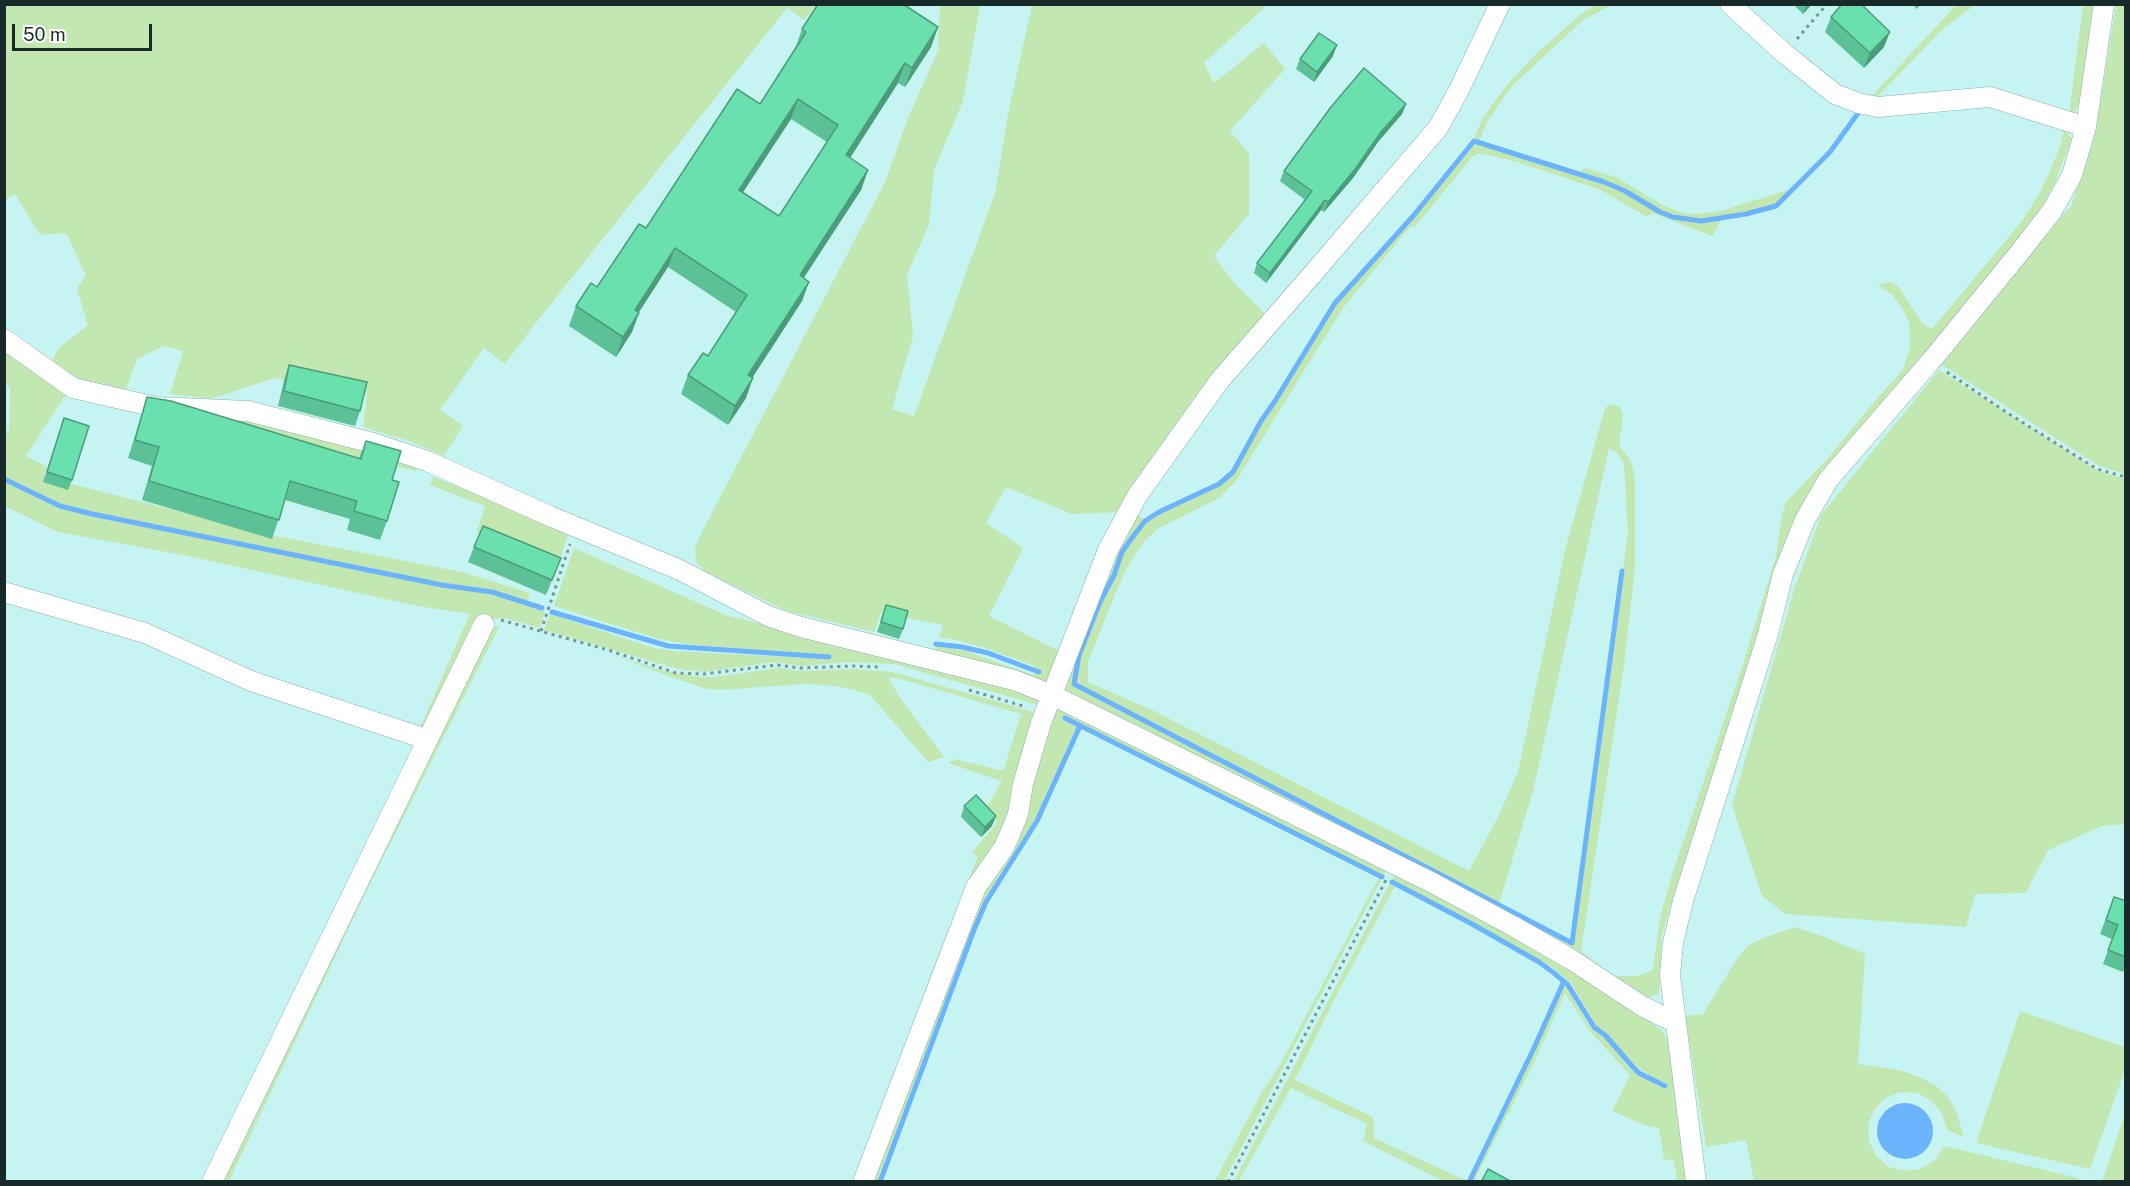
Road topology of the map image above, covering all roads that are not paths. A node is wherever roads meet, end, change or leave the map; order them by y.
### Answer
1 (1500, 4) edge
2 (1730, 4) edge
3 (2104, 4) edge
4 (2086, 127) junction
5 (4, 339) edge
6 (4, 592) edge
7 (484, 624) road end
8 (1049, 703) junction
9 (426, 739) junction
10 (1676, 1023) junction
11 (212, 1182) edge
12 (863, 1182) edge
13 (1696, 1182) edge

1 - 8 street
2 - 4 street
3 - 4 street
4 - 10 street
5 - 8 street
6 - 9 street
7 - 9 street
8 - 10 street
8 - 12 street
9 - 11 street
10 - 13 street

